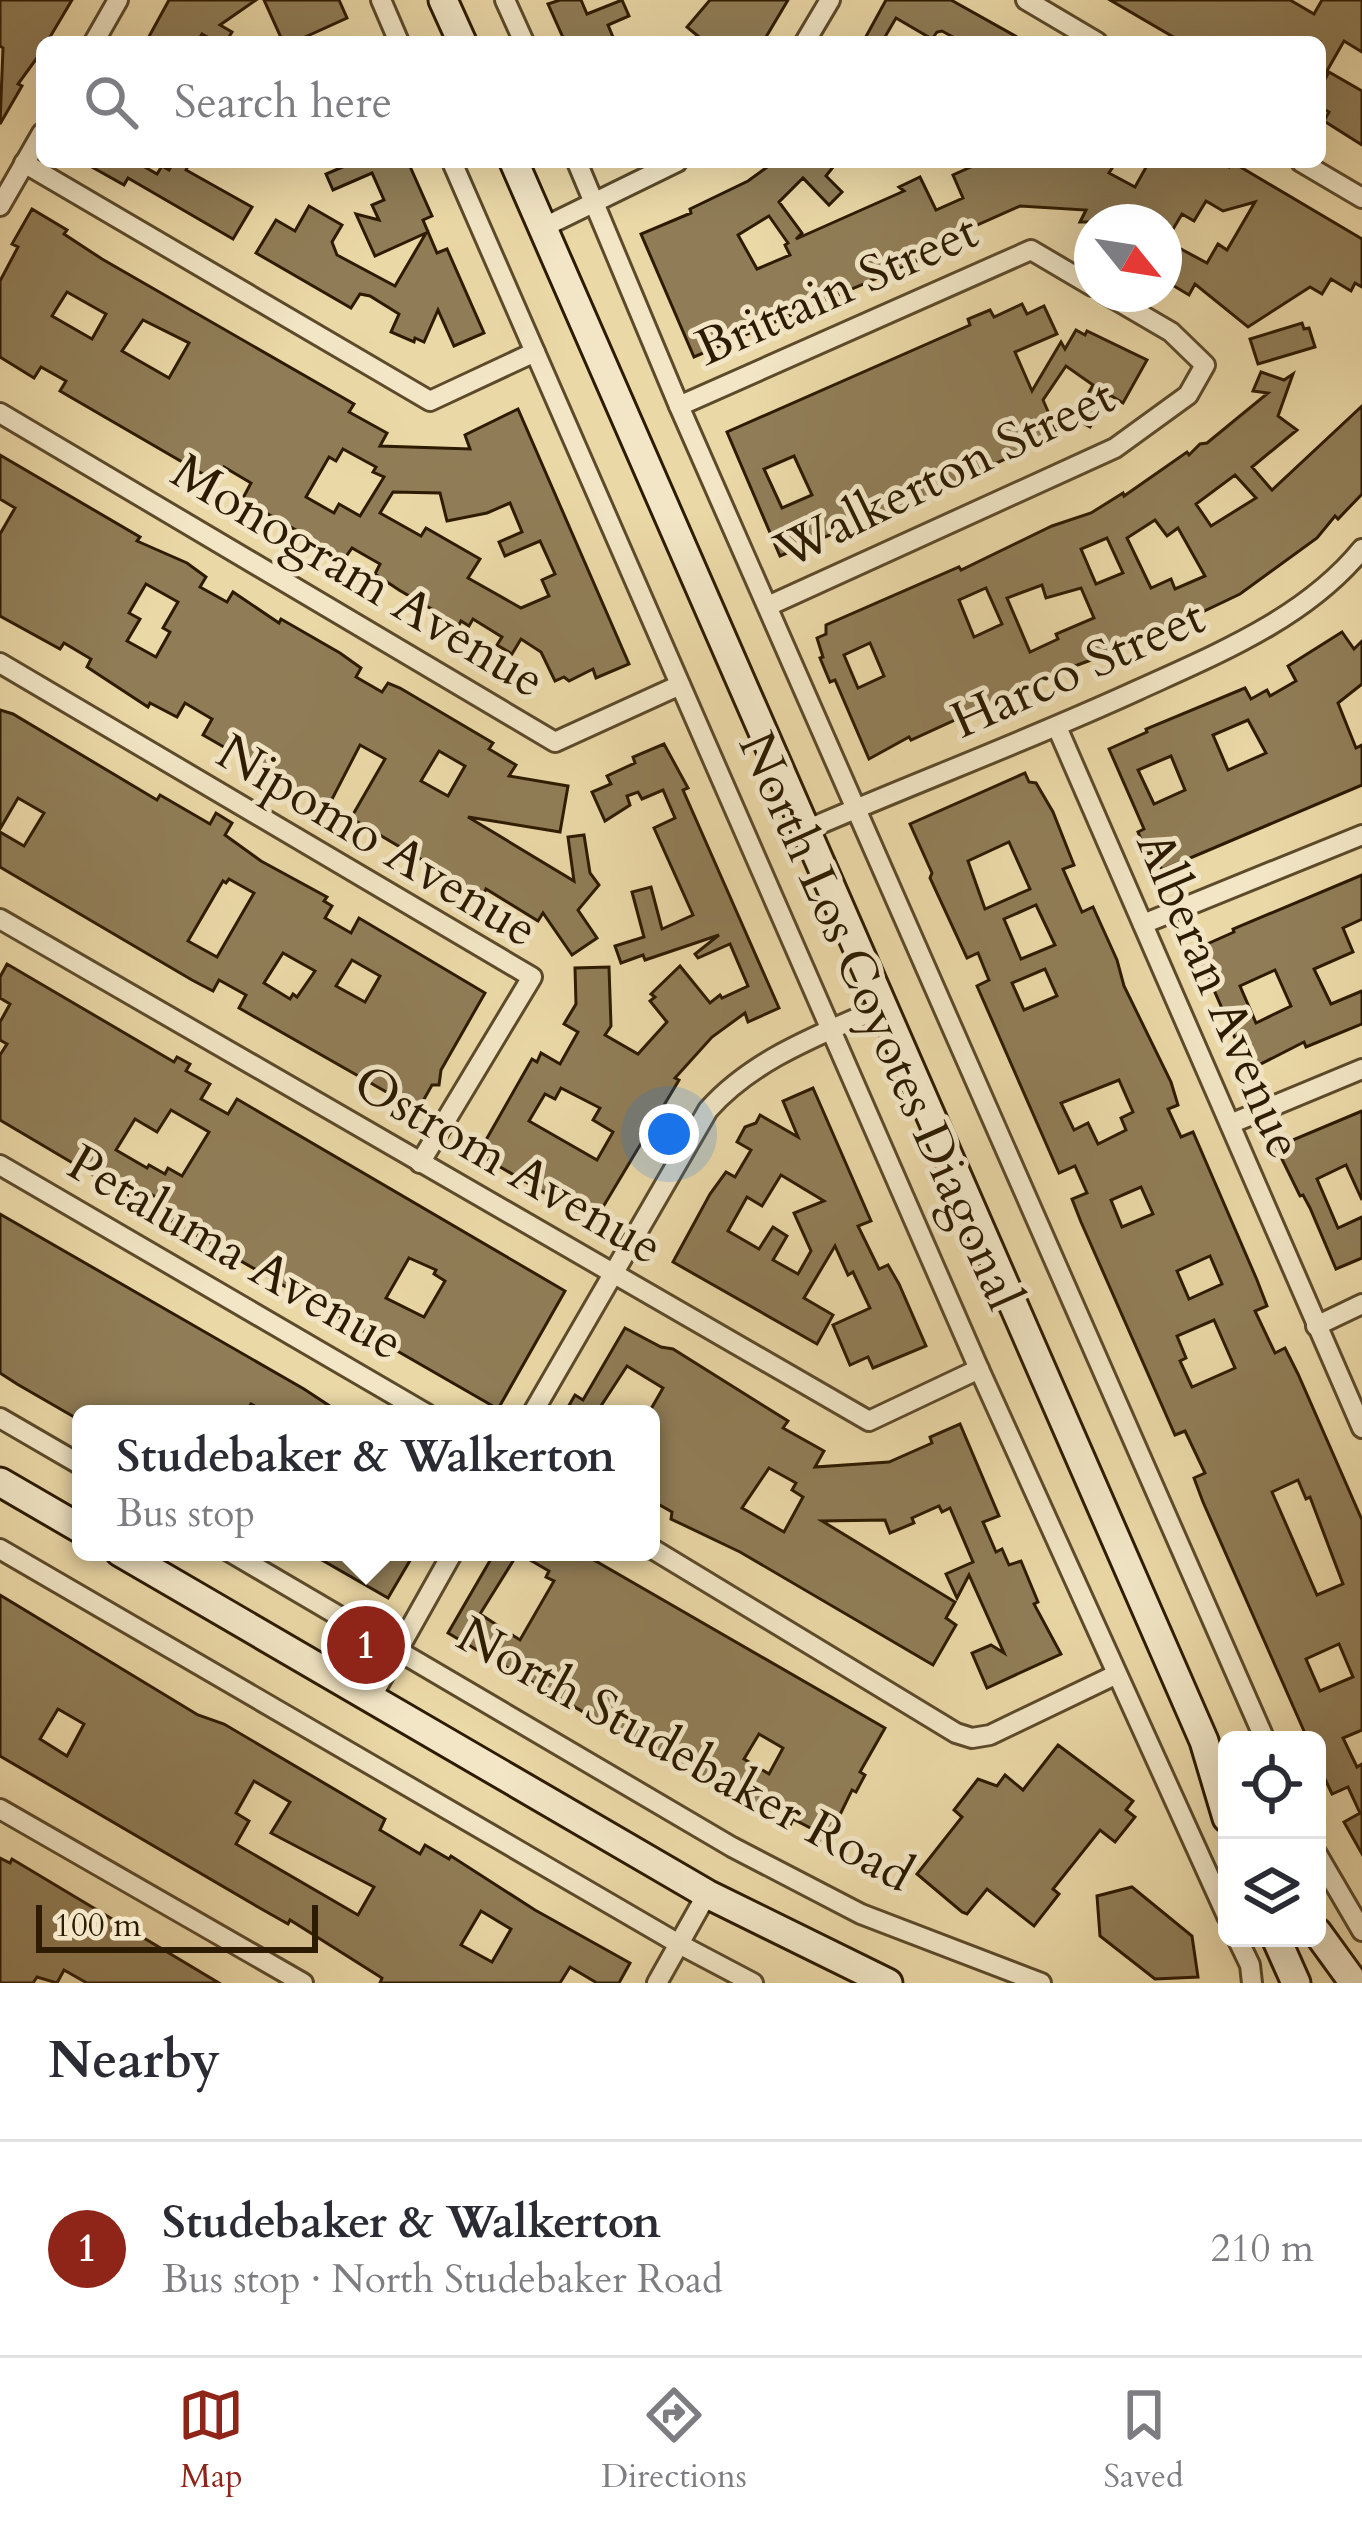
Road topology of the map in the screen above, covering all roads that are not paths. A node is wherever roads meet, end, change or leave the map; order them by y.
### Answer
1 (118, 0) edge
2 (381, 0) edge
3 (443, 0) edge
4 (505, 0) edge
5 (830, 0) edge
6 (1026, 0) edge
7 (97, 36) edge
8 (396, 36) edge
9 (459, 36) edge
10 (521, 36) edge
11 (809, 36) edge
12 (1087, 36) edge
13 (36, 144) edge
14 (25, 163) junction
15 (455, 168) edge
16 (517, 168) edge
17 (580, 168) edge
18 (664, 168) edge
19 (1311, 168) edge
20 (1362, 198) edge
21 (595, 202) junction
22 (0, 206) edge
23 (542, 228) junction
24 (1074, 276) edge
25 (1137, 312) edge
26 (535, 352) junction
27 (679, 406) junction
28 (0, 413) edge
29 (1362, 549) edge
30 (768, 606) junction
31 (0, 663) edge
32 (680, 685) junction
33 (1058, 727) junction
34 (858, 808) junction
35 (806, 830) junction
36 (1362, 836) edge
37 (0, 919) edge
38 (1143, 923) junction
39 (884, 1006) junction
40 (832, 1029) junction
41 (1362, 1069) edge
42 (1230, 1124) junction
43 (420, 1163) junction
44 (0, 1165) edge
45 (613, 1274) junction
46 (1362, 1304) edge
47 (1316, 1326) junction
48 (979, 1369) junction
49 (412, 1405) edge
50 (537, 1405) edge
51 (0, 1418) edge
52 (1362, 1427) edge
53 (72, 1460) edge
54 (0, 1482) edge
55 (72, 1524) edge
56 (0, 1549) edge
57 (660, 1553) edge
58 (135, 1561) edge
59 (246, 1561) edge
60 (448, 1561) edge
61 (398, 1649) junction
62 (1115, 1675) junction
63 (371, 1698) junction
64 (1261, 1731) edge
65 (1204, 1741) junction
66 (1218, 1764) edge
67 (1218, 1788) edge
68 (0, 1809) edge
69 (1326, 1869) edge
70 (707, 1894) junction
71 (1218, 1897) edge
72 (1362, 1931) edge
73 (679, 1944) junction
74 (1241, 1947) edge
75 (1321, 1947) edge
76 (1326, 1947) edge
77 (1279, 1959) edge
78 (303, 1983) edge
79 (657, 1983) edge
80 (753, 1983) edge
81 (888, 1983) edge
82 (1041, 1983) edge
83 (1252, 1983) edge
84 (1296, 1983) edge
85 (1335, 1983) edge
86 (1354, 1983) edge

1 - 7 street
2 - 8 street
3 - 9 main road
4 - 10 street
5 - 11 street
6 - 12 street
13 - 14 street
14 - 22 street
14 - 26 street
15 - 26 street, North Los Coyotes Diagonal
16 - 23 main road, North Los Coyotes Diagonal
17 - 21 street, North Los Coyotes Diagonal
18 - 21 street
19 - 20 street
21 - 23 street
21 - 27 street, North Los Coyotes Diagonal
23 - 35 main road, North Los Coyotes Diagonal
24 - 27 street, Brittain Street
25 - 30 street, Walkerton Street
26 - 32 street, North Los Coyotes Diagonal
27 - 30 street, North Los Coyotes Diagonal
28 - 32 street, Monogram Avenue
29 - 33 street, Harco Street
30 - 34 street, North Los Coyotes Diagonal
31 - 43 street, Nipomo Avenue
32 - 40 street, North Los Coyotes Diagonal
33 - 34 street, Harco Street
33 - 38 street, Alberan Avenue
34 - 35 street, Harco Street
34 - 64 street, North Los Coyotes Diagonal
35 - 39 main road, North Los Coyotes Diagonal
36 - 38 street
37 - 43 street, Ostrom Avenue
38 - 42 street, Alberan Avenue
39 - 40 street
39 - 65 main road, North Los Coyotes Diagonal
40 - 45 street
40 - 48 street, North Los Coyotes Diagonal
41 - 42 street
42 - 47 street, Alberan Avenue
43 - 45 street, Ostrom Avenue
44 - 49 street, Petaluma Avenue
45 - 48 street, Ostrom Avenue
45 - 50 street
46 - 47 street
47 - 52 street, Alberan Avenue
48 - 62 street, North Los Coyotes Diagonal
51 - 53 street
54 - 55 main road
56 - 73 street
57 - 62 street
58 - 63 main road, North Studebaker Road
59 - 61 street, North Studebaker Road
60 - 61 street
61 - 63 street
61 - 82 street, North Studebaker Road
62 - 71 street, North Los Coyotes Diagonal
63 - 70 main road, North Studebaker Road
65 - 66 main road, North Los Coyotes Diagonal
65 - 67 main road, North Los Coyotes Diagonal
68 - 78 street
69 - 72 street
70 - 73 street
70 - 81 main road, North Studebaker Road
73 - 79 street
73 - 80 street
74 - 83 street
75 - 85 main road
76 - 86 main road
77 - 84 main road

